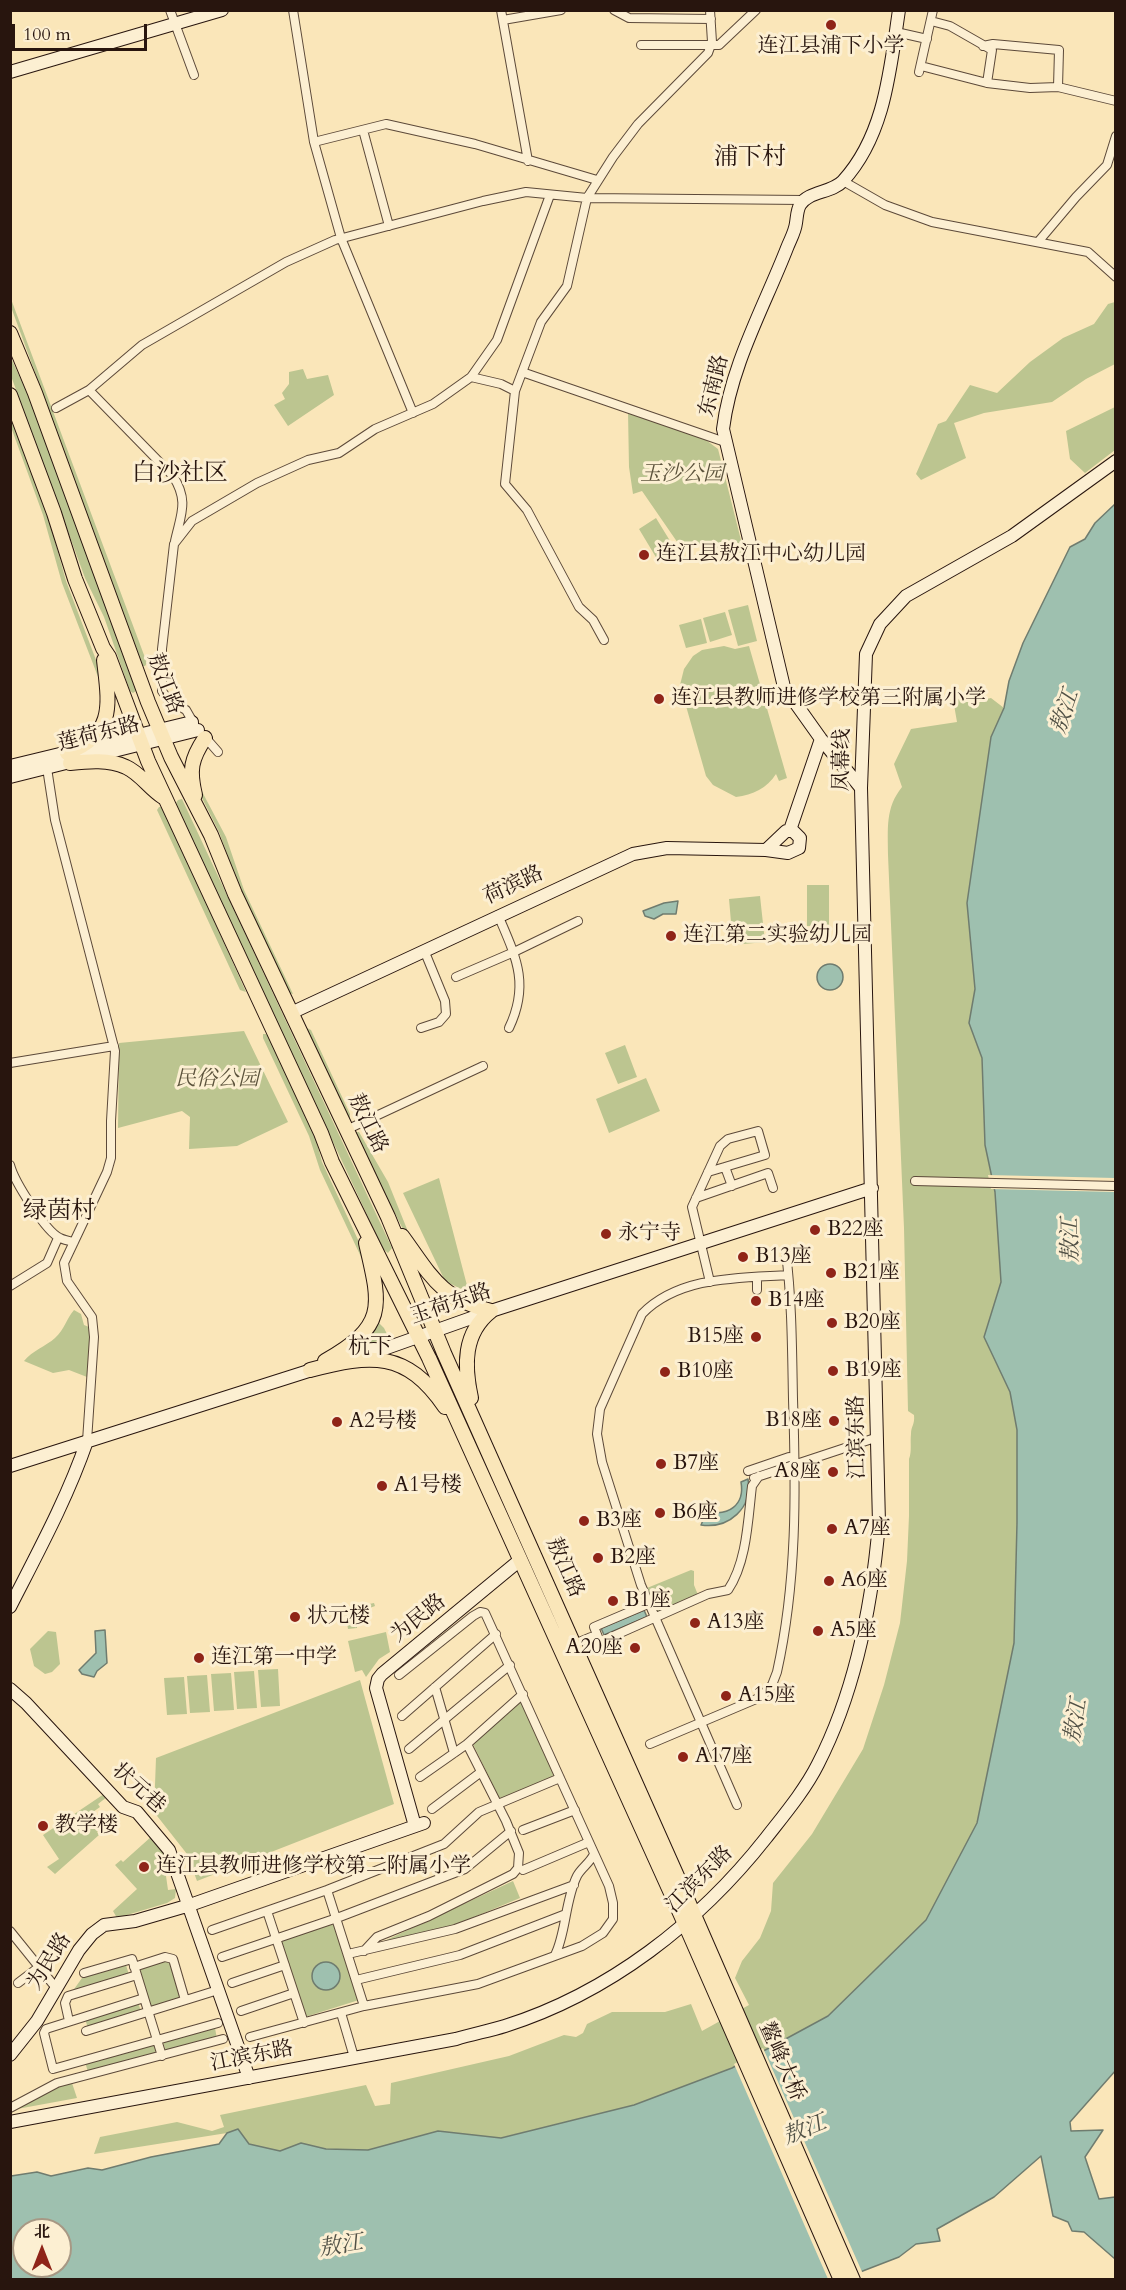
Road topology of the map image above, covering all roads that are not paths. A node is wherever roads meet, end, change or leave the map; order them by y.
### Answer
1 (170, 10) edge
2 (222, 10) edge
3 (293, 10) edge
4 (501, 10) edge
5 (561, 10) edge
6 (614, 10) edge
7 (756, 10) edge
8 (899, 10) edge
9 (933, 10) edge
10 (710, 15) edge
11 (503, 20) junction
12 (931, 21) junction
13 (174, 24) junction
14 (896, 32) junction
15 (927, 39) junction
16 (641, 45) dead end
17 (711, 45) junction
18 (983, 46) junction
19 (10, 72) edge
20 (194, 75) dead end
21 (987, 83) junction
22 (1058, 87) junction
23 (1116, 101) edge
24 (363, 130) junction
25 (1116, 136) edge
26 (314, 142) junction
27 (528, 161) junction
28 (597, 180) junction
29 (843, 181) junction
30 (550, 195) junction
31 (586, 198) junction
32 (804, 200) junction
33 (389, 226) junction
34 (341, 238) junction
35 (1038, 242) junction
36 (1116, 277) edge
37 (10, 333) edge
38 (522, 372) junction
39 (471, 377) junction
40 (89, 390) junction
41 (515, 391) junction
42 (10, 395) edge
43 (56, 408) dead end
44 (412, 413) junction
45 (725, 442) junction
46 (1116, 461) edge
47 (174, 544) junction
48 (604, 640) dead end
49 (103, 648) junction
50 (198, 730) junction
51 (162, 735) junction
52 (821, 739) junction
53 (140, 740) junction
54 (218, 752) dead end
55 (68, 758) junction
56 (10, 766) edge
57 (47, 768) junction
58 (10, 777) edge
59 (861, 788) junction
60 (187, 790) junction
61 (165, 798) junction
62 (199, 812) junction
63 (790, 830) junction
64 (766, 850) junction
65 (498, 915) junction
66 (578, 921) dead end
67 (424, 950) junction
68 (514, 952) junction
69 (456, 977) dead end
70 (291, 1013) junction
71 (422, 1028) dead end
72 (509, 1028) dead end
73 (114, 1046) junction
74 (10, 1063) edge
75 (483, 1066) dead end
76 (346, 1130) junction
77 (10, 1166) edge
78 (725, 1167) junction
79 (708, 1172) junction
80 (915, 1181) dead end
81 (732, 1186) junction
82 (1116, 1186) edge
83 (773, 1188) dead end
84 (872, 1188) junction
85 (696, 1198) junction
86 (388, 1216) junction
87 (362, 1227) junction
88 (58, 1238) junction
89 (74, 1242) junction
90 (703, 1244) junction
91 (403, 1251) junction
92 (786, 1253) dead end
93 (380, 1259) junction
94 (789, 1275) junction
95 (757, 1277) junction
96 (710, 1282) junction
97 (10, 1286) edge
98 (757, 1290) dead end
99 (491, 1311) junction
100 (436, 1331) junction
101 (418, 1337) junction
102 (380, 1355) junction
103 (310, 1370) junction
104 (478, 1426) junction
105 (789, 1430) dead end
106 (463, 1433) junction
107 (878, 1437) junction
108 (87, 1441) junction
109 (793, 1458) junction
110 (10, 1466) edge
111 (520, 1560) junction
112 (648, 1604) junction
113 (10, 1606) edge
114 (655, 1618) junction
115 (496, 1634) junction
116 (595, 1635) junction
117 (574, 1644) junction
118 (510, 1665) junction
119 (399, 1675) dead end
120 (435, 1688) junction
121 (10, 1689) edge
122 (523, 1694) junction
123 (402, 1716) dead end
124 (445, 1721) junction
125 (702, 1723) junction
126 (467, 1744) junction
127 (650, 1744) dead end
128 (409, 1749) dead end
129 (454, 1753) junction
130 (481, 1772) junction
131 (420, 1777) dead end
132 (560, 1778) junction
133 (497, 1803) junction
134 (737, 1805) dead end
135 (432, 1809) dead end
136 (575, 1810) junction
137 (523, 1830) dead end
138 (511, 1832) junction
139 (589, 1842) junction
140 (594, 1854) junction
141 (523, 1870) dead end
142 (574, 1884) junction
143 (327, 1890) junction
144 (190, 1905) junction
145 (267, 1911) junction
146 (566, 1914) junction
147 (337, 1918) junction
148 (692, 1926) junction
149 (212, 1930) dead end
150 (10, 1931) edge
151 (276, 1938) junction
152 (364, 1951) junction
153 (348, 1954) junction
154 (555, 1955) junction
155 (222, 1957) dead end
156 (285, 1965) junction
157 (39, 1967) junction
158 (136, 1971) junction
159 (84, 1973) dead end
160 (356, 1980) junction
161 (18, 1983) dead end
162 (232, 1983) dead end
163 (56, 1988) junction
164 (218, 1990) junction
165 (294, 1993) junction
166 (144, 1998) junction
167 (185, 2000) junction
168 (364, 2006) junction
169 (241, 2011) dead end
170 (148, 2012) junction
171 (341, 2013) junction
172 (69, 2021) junction
173 (218, 2023) dead end
174 (304, 2023) junction
175 (86, 2031) dead end
176 (250, 2037) dead end
177 (223, 2039) dead end
178 (158, 2041) junction
179 (10, 2055) edge
180 (162, 2056) junction
181 (354, 2057) junction
182 (81, 2062) junction
183 (85, 2076) junction
184 (249, 2078) junction
185 (10, 2108) edge
186 (10, 2122) edge
187 (841, 2280) edge
188 (853, 2280) edge

1 - 13 street
2 - 13 main road
3 - 26 street
4 - 11 street
5 - 11 street
6 - 10 street
7 - 17 street
8 - 14 main road
9 - 12 street
10 - 17 street
11 - 27 street
12 - 15 street
12 - 18 street
13 - 19 main road
13 - 20 street
14 - 15 street
14 - 29 main road
15 - 21 street
16 - 17 street
17 - 28 street
18 - 21 street
18 - 22 street
21 - 22 street
22 - 23 street
24 - 26 street
24 - 27 street
24 - 33 street
25 - 35 street
26 - 34 street
27 - 28 street
28 - 31 street
29 - 32 main road
29 - 35 street
30 - 31 street
30 - 33 street
30 - 39 street
31 - 32 street
31 - 38 street
32 - 45 main road, 东南路
33 - 34 street
34 - 40 street
34 - 44 street
35 - 36 street
37 - 51 main road, 敖江路
38 - 41 street
38 - 45 street
39 - 41 street
39 - 44 street
40 - 43 street
40 - 47 street
41 - 48 street
42 - 49 main road, 敖江路
44 - 47 street
45 - 52 main road, 东南路
46 - 59 main road, 凤幕线
47 - 50 street
49 - 53 main road, 敖江路
49 - 55 main road
50 - 51 main road, 莲荷东路
50 - 54 street
50 - 62 main road
51 - 53 main road, 莲荷东路
51 - 60 main road, 敖江路
52 - 59 main road, 东南路
52 - 63 main road, 荷滨路
53 - 55 main road, 莲荷东路
53 - 61 main road, 敖江路
55 - 56 main road, 莲荷东路
55 - 57 main road, 莲荷东路
55 - 61 main road
57 - 58 main road, 莲荷东路
57 - 73 street
59 - 84 main road, 凤幕线
60 - 61 main road
60 - 62 main road, 敖江路
61 - 87 main road, 敖江路
62 - 70 main road, 敖江路
63 - 64 main road
63 - 64 main road, 荷滨路
64 - 65 main road, 荷滨路
65 - 67 main road, 荷滨路
65 - 68 street
66 - 68 street
67 - 70 main road, 荷滨路
67 - 71 street
68 - 69 street
68 - 72 street
70 - 76 main road, 敖江路
73 - 74 street
73 - 89 street
75 - 76 street
76 - 86 main road, 敖江路
77 - 88 street
78 - 79 street
78 - 79 street
78 - 81 street
79 - 85 street
80 - 82 street
81 - 83 street
81 - 85 street
84 - 90 main road, 玉荷东路
84 - 107 main road, 江滨东路
85 - 90 street
86 - 91 main road, 敖江路
86 - 99 main road
87 - 93 main road, 敖江路
87 - 103 main road
88 - 89 street
88 - 97 street
89 - 108 street
90 - 96 street
90 - 99 main road, 玉荷东路
91 - 93 main road
91 - 100 main road, 敖江路
92 - 94 street
93 - 101 main road, 敖江路
94 - 95 street
94 - 109 street
95 - 96 street
95 - 98 street
96 - 112 street
99 - 100 main road, 玉荷东路
99 - 104 main road
100 - 101 main road, 玉荷东路
100 - 104 main road, 敖江路
101 - 102 main road, 玉荷东路
101 - 106 main road, 敖江路
102 - 103 main road
102 - 106 main road
103 - 108 main road
104 - 117 main road, 敖江路
105 - 109 street
106 - 111 main road, 敖江路
107 - 109 street
107 - 148 main road, 江滨东路
108 - 110 main road
108 - 113 main road
109 - 114 street
109 - 125 street
111 - 144 main road, 为民路
111 - 148 main road, 敖江路
112 - 114 street
112 - 116 street
114 - 116 street
114 - 125 street
115 - 118 street
115 - 119 street
115 - 120 street
116 - 117 street
117 - 148 main road, 敖江路
118 - 122 street
118 - 124 street
120 - 123 street
120 - 124 street
121 - 144 main road, 状元巷
122 - 126 street
122 - 132 street
124 - 128 street
124 - 129 street
125 - 127 street
125 - 134 street
126 - 129 street
126 - 130 street
129 - 131 street
130 - 133 street
130 - 135 street
132 - 133 street
132 - 136 street
133 - 138 street
133 - 143 street
136 - 137 street
136 - 139 street
138 - 147 street
138 - 152 street
139 - 140 street
139 - 141 street
140 - 142 street
140 - 154 street
142 - 146 street
142 - 152 street
143 - 145 street
143 - 147 street
144 - 163 main road, 为民路
144 - 164 main road, 状元巷
145 - 149 street
145 - 151 street
146 - 154 street
146 - 160 street
147 - 151 street
147 - 153 street
148 - 181 main road, 江滨东路
148 - 187 main road, 鳌峰大桥
148 - 188 main road, 鳌峰大桥
150 - 157 street
151 - 155 street
151 - 156 street
152 - 153 street
153 - 160 street
154 - 168 street
156 - 162 street
156 - 165 street
157 - 161 street
157 - 163 street
158 - 159 street
158 - 166 street
158 - 167 street
158 - 172 street
160 - 168 street
163 - 179 main road, 为民路
164 - 167 street
164 - 184 main road, 状元巷
165 - 169 street
165 - 174 street
166 - 170 street
166 - 172 street
167 - 170 street
168 - 171 street
170 - 175 street
170 - 178 street
171 - 174 street
171 - 181 street
172 - 182 street
173 - 178 street
174 - 176 street
177 - 180 street
178 - 180 street
178 - 182 street
180 - 183 street
181 - 184 main road, 江滨东路
182 - 183 street
183 - 185 street
184 - 186 main road, 江滨东路

